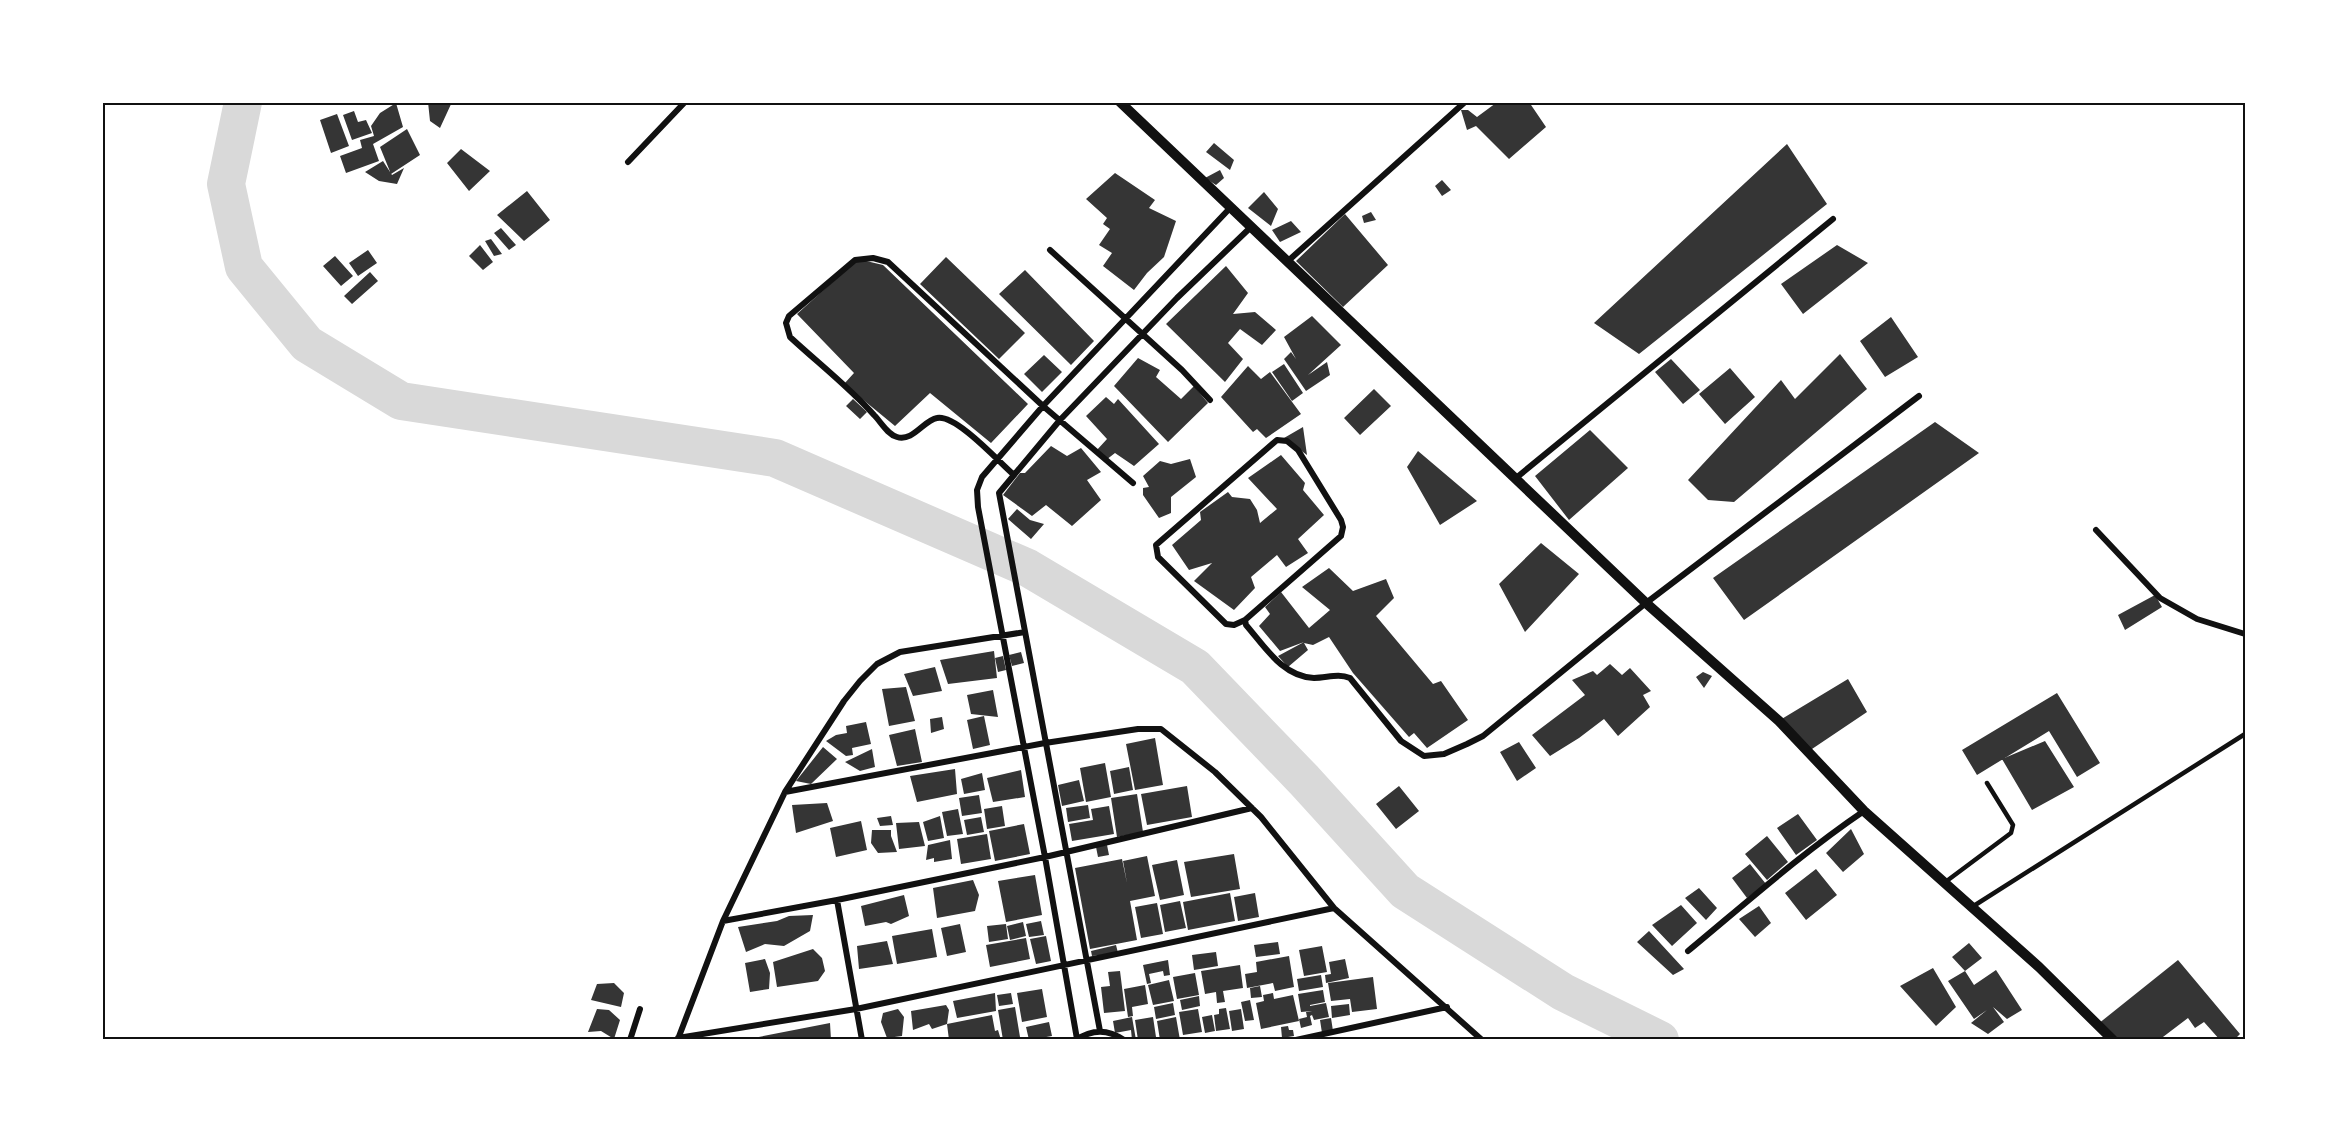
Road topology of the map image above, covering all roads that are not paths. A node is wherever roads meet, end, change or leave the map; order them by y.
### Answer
1 (685, 102) edge
2 (1120, 102) edge
3 (1465, 102) edge
4 (628, 162) dead end
5 (1231, 207) junction
6 (1833, 219) dead end
7 (1251, 227) junction
8 (1050, 249) dead end
9 (1288, 261) junction
10 (1126, 318) junction
11 (1142, 335) junction
12 (1919, 396) dead end
13 (1210, 400) dead end
14 (1044, 406) junction
15 (1060, 420) junction
16 (997, 459) junction
17 (1013, 474) junction
18 (1516, 477) junction
19 (1133, 483) dead end
20 (2096, 530) dead end
21 (1646, 603) junction
22 (1245, 620) junction
23 (1025, 632) junction
24 (2245, 634) edge
25 (1002, 635) junction
26 (2245, 734) edge
27 (1045, 743) junction
28 (1024, 748) junction
29 (1988, 783) dead end
30 (785, 792) junction
31 (1252, 808) junction
32 (1864, 811) junction
33 (1068, 851) junction
34 (1045, 857) junction
35 (1944, 883) junction
36 (837, 900) junction
37 (1334, 908) junction
38 (1972, 908) junction
39 (723, 921) junction
40 (1688, 951) dead end
41 (1087, 961) junction
42 (1065, 966) junction
43 (1447, 1007) junction
44 (640, 1009) dead end
45 (856, 1009) junction
46 (1100, 1031) junction
47 (678, 1039) edge
48 (630, 1040) edge
49 (862, 1040) edge
50 (1076, 1040) edge
51 (1124, 1040) edge
52 (1296, 1040) edge
53 (1482, 1040) edge
54 (2113, 1040) edge

1 - 4 street
2 - 5 street
3 - 9 street
5 - 7 street
5 - 10 street
6 - 18 street
7 - 9 street
7 - 11 street
8 - 10 street
9 - 18 street
10 - 11 street
10 - 14 street
11 - 13 street
11 - 15 street
12 - 21 street
14 - 15 street
14 - 16 street
14 - 16 street
15 - 17 street
15 - 19 street
16 - 17 street
16 - 25 street
17 - 23 street
18 - 21 street
20 - 24 street
21 - 22 street
21 - 32 street
22 - 22 street
23 - 25 street
23 - 27 street
25 - 28 street
25 - 30 street
26 - 38 lane
27 - 28 street
27 - 31 street
27 - 33 street
28 - 30 street
28 - 34 street
29 - 35 lane
30 - 39 street
31 - 33 street
31 - 37 street
32 - 35 street
32 - 40 street
33 - 34 street
33 - 41 street
34 - 36 street
34 - 42 street
35 - 38 street
36 - 39 street
36 - 45 street
37 - 41 street
37 - 43 street
38 - 54 street
39 - 47 street
41 - 42 street
41 - 46 street
42 - 45 street
42 - 50 street
43 - 52 street
43 - 53 street
44 - 48 street
45 - 47 street
45 - 49 street
46 - 50 street
46 - 51 street

